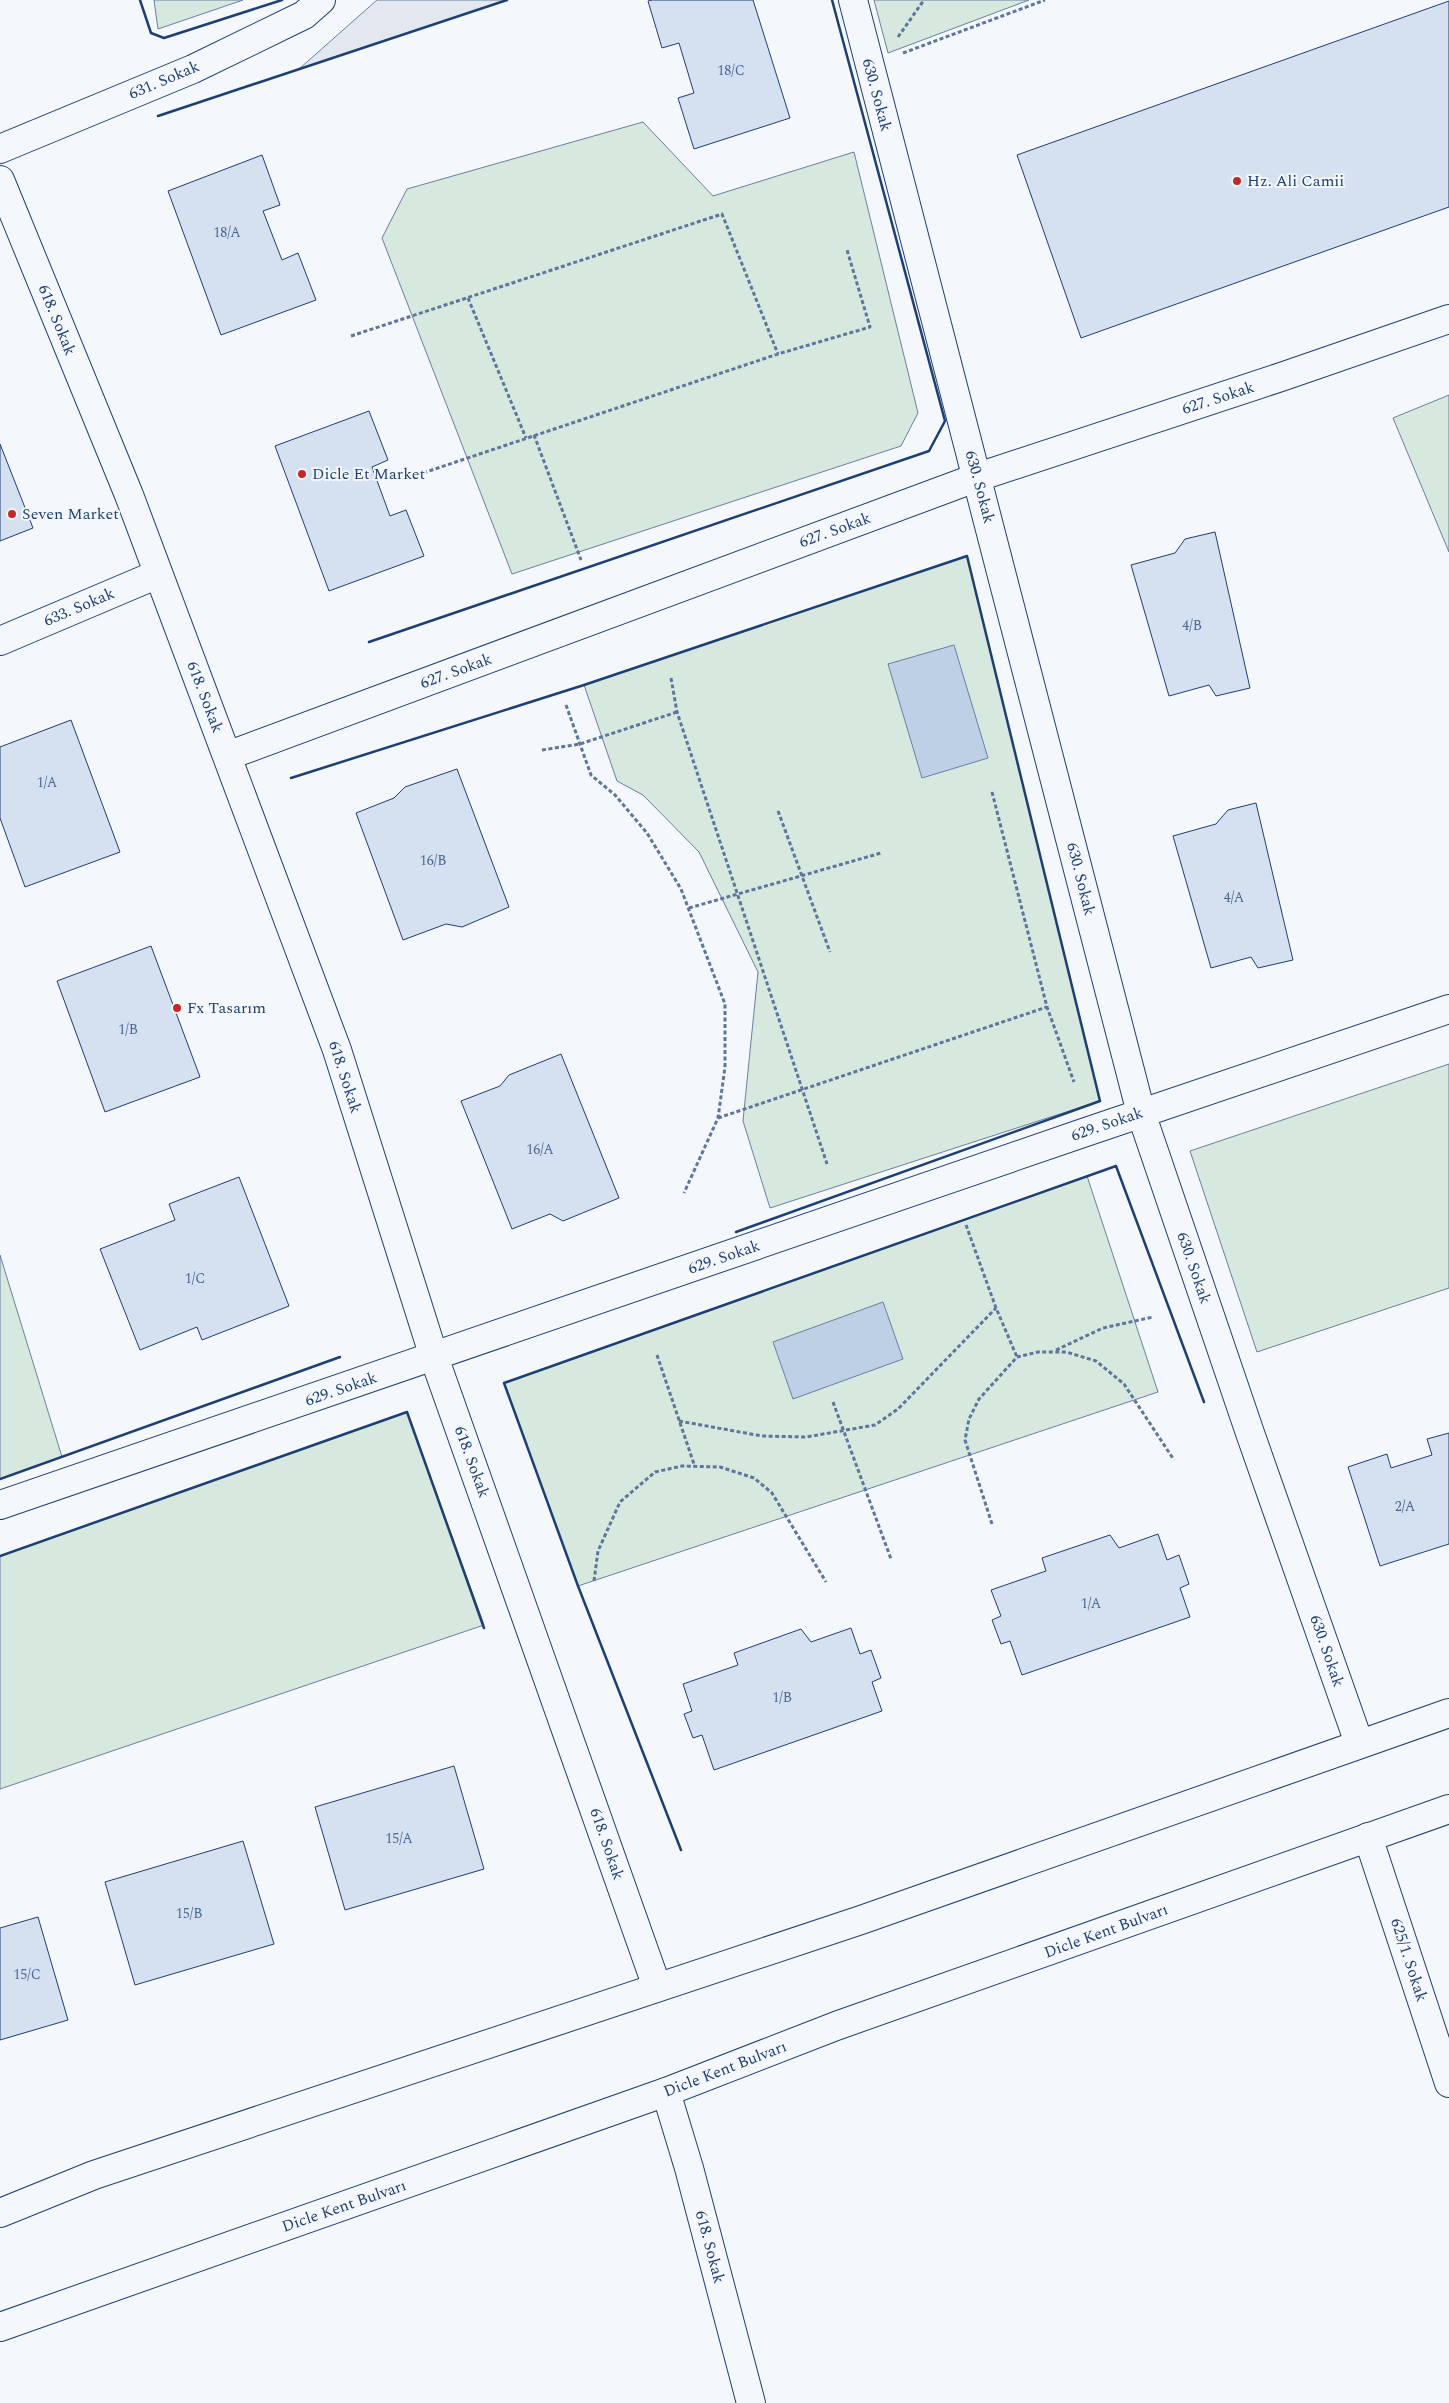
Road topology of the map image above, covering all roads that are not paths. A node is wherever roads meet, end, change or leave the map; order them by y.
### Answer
1 (321, 0) edge
2 (852, 0) edge
3 (0, 149) edge
4 (0, 180) edge
5 (1449, 319) edge
6 (978, 477) junction
7 (158, 574) junction
8 (0, 641) edge
9 (227, 756) junction
10 (1449, 1010) edge
11 (1141, 1113) junction
12 (434, 1357) junction
13 (0, 1505) edge
14 (1449, 1713) edge
15 (1359, 1743) junction
16 (1449, 1808) edge
17 (1368, 1837) junction
18 (657, 1986) junction
19 (1449, 2083) edge
20 (666, 2092) junction
21 (0, 2213) edge
22 (0, 2327) edge
23 (750, 2403) edge

1 - 3 street, 631. Sokak
2 - 6 street, 630. Sokak
4 - 7 street, 618. Sokak
5 - 6 street, 627. Sokak
6 - 9 street, 627. Sokak
6 - 11 street, 630. Sokak
7 - 8 street, 633. Sokak
7 - 9 street, 618. Sokak
9 - 12 street, 618. Sokak
10 - 11 street, 629. Sokak
11 - 12 street, 629. Sokak
11 - 15 street, 630. Sokak
12 - 13 street, 629. Sokak
12 - 18 street, 618. Sokak
14 - 15 street
15 - 18 street
16 - 17 street, Dicle Kent Bulvarı
17 - 19 street, 625/1. Sokak
17 - 20 street, Dicle Kent Bulvarı
18 - 21 street
20 - 22 street, Dicle Kent Bulvarı
20 - 23 street, 618. Sokak

